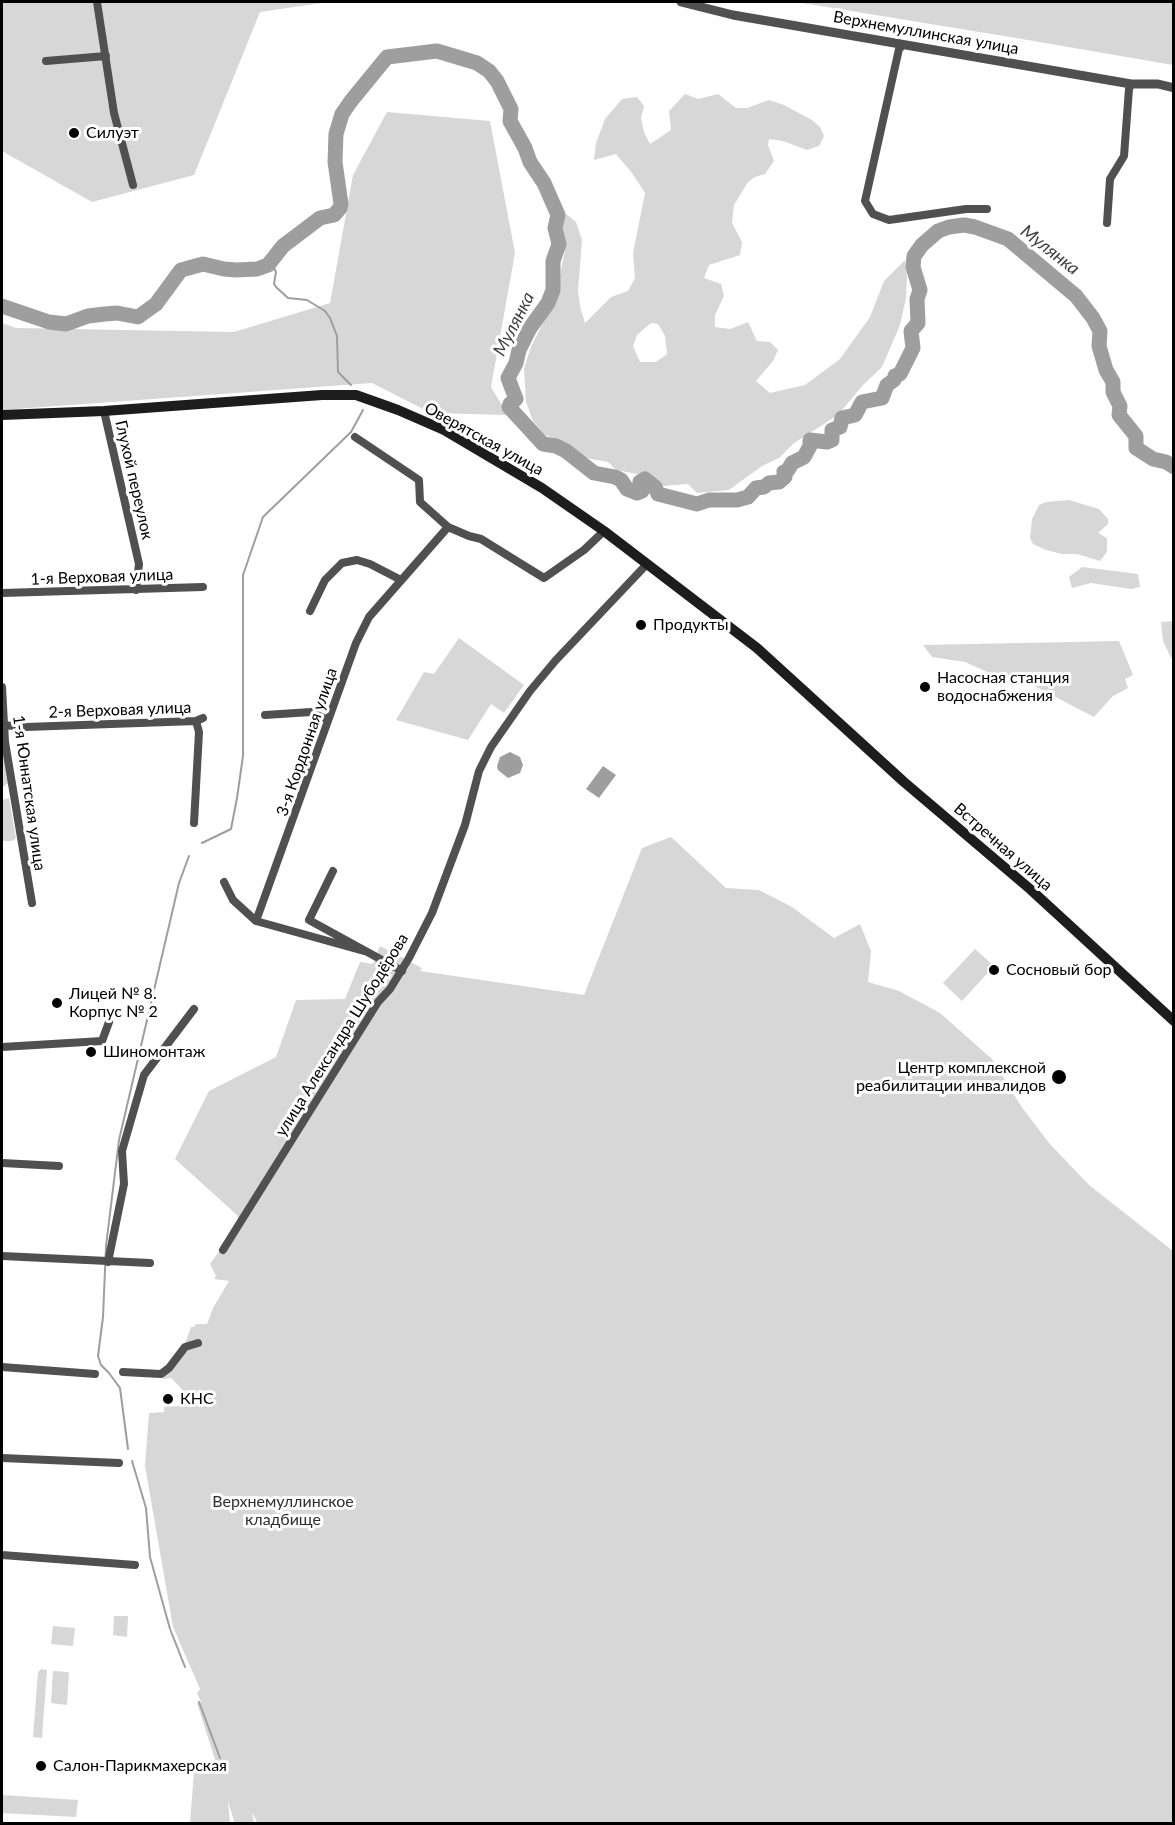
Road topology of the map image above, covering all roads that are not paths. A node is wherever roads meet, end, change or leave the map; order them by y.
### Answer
1 (97, 2) edge
2 (681, 2) edge
3 (903, 45) junction
4 (106, 56) junction
5 (46, 61) dead end
6 (1131, 84) junction
7 (1173, 88) edge
8 (133, 185) dead end
9 (987, 209) dead end
10 (1107, 223) dead end
11 (104, 411) junction
12 (2, 415) edge
13 (355, 437) dead end
14 (448, 527) junction
15 (604, 531) junction
16 (647, 564) junction
17 (401, 580) junction
18 (203, 587) dead end
19 (136, 591) junction
20 (2, 593) edge
21 (310, 610) dead end
22 (2, 687) edge
23 (812, 698) joint
24 (265, 715) dead end
25 (328, 720) junction
26 (3, 725) edge
27 (194, 823) dead end
28 (333, 871) dead end
29 (224, 882) dead end
30 (32, 903) dead end
31 (256, 921) junction
32 (364, 951) junction
33 (402, 971) junction
34 (194, 1009) dead end
35 (1173, 1021) edge
36 (109, 1022) dead end
37 (2, 1047) edge
38 (2, 1163) edge
39 (59, 1166) dead end
40 (222, 1250) dead end
41 (2, 1256) edge
42 (108, 1262) junction
43 (150, 1263) dead end
44 (198, 1342) dead end
45 (2, 1367) edge
46 (123, 1372) dead end
47 (95, 1374) dead end
48 (2, 1458) edge
49 (119, 1463) dead end
50 (2, 1555) edge
51 (135, 1565) dead end

1 - 4 street
2 - 3 street, Верхнемуллинская улица
3 - 6 street, Верхнемуллинская улица
3 - 9 street
4 - 5 street
4 - 8 street
6 - 7 street, Верхнемуллинская улица
6 - 10 street
11 - 12 main road, Оверятская улица
11 - 15 main road, Оверятская улица
11 - 19 street, Глухой переулок
13 - 14 street
14 - 15 street
14 - 17 street, 3-я Кордонная улица
15 - 16 main road, Оверятская улица
16 - 23 main road, Оверятская улица
16 - 33 street, улица Александра Шубодёрова
17 - 21 street
17 - 25 street, 3-я Кордонная улица
18 - 19 street, 1-я Верховая улица
19 - 20 street, 1-я Верховая улица
22 - 26 street, 1-я Юннатская улица
23 - 35 main road, Встречная улица
24 - 25 street
25 - 31 street, 3-я Кордонная улица
26 - 27 street, 2-я Верховая улица
26 - 30 street, 1-я Юннатская улица
28 - 32 street
29 - 31 street
31 - 32 street
32 - 33 street
33 - 40 street, улица Александра Шубодёрова
34 - 42 street
36 - 37 street
38 - 39 street
41 - 42 street
42 - 43 street
44 - 46 street
45 - 47 street
48 - 49 street
50 - 51 street

